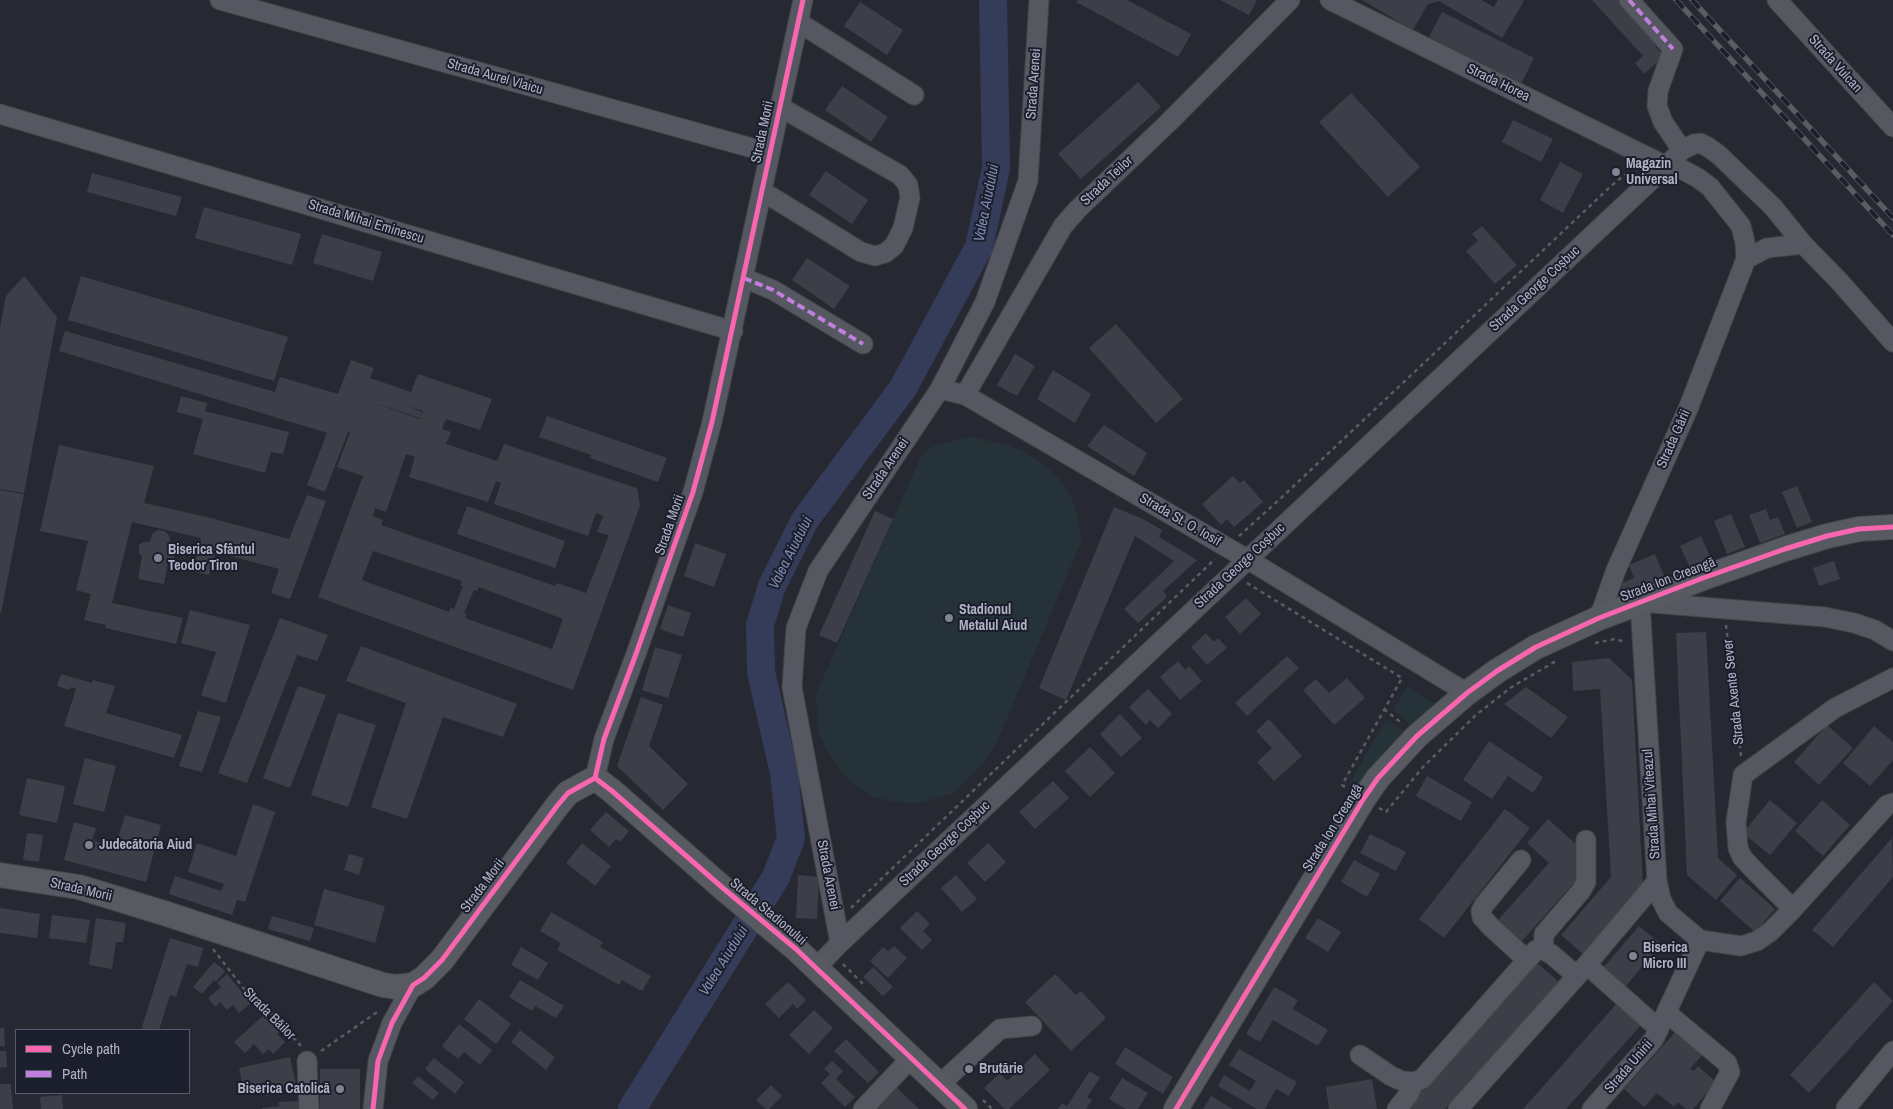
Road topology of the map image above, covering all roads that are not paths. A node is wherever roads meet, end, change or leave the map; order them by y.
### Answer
1 (220, 0) edge
2 (803, 0) edge
3 (1038, 0) edge
4 (1290, 0) edge
5 (1330, 0) edge
6 (1629, 0) edge
7 (1777, 0) edge
8 (798, 22) junction
9 (914, 95) dead end
10 (780, 107) junction
11 (0, 114) edge
12 (1893, 127) edge
13 (1682, 150) junction
14 (770, 153) junction
15 (1666, 166) junction
16 (762, 191) junction
17 (1804, 244) junction
18 (1746, 259) junction
19 (744, 278) junction
20 (733, 331) junction
21 (1893, 342) edge
22 (863, 344) dead end
23 (940, 388) junction
24 (965, 395) junction
25 (1893, 527) edge
26 (1248, 559) junction
27 (1640, 602) junction
28 (1599, 618) junction
29 (1893, 640) edge
30 (1893, 678) edge
31 (1467, 693) junction
32 (595, 778) junction
33 (1893, 803) edge
34 (1586, 840) dead end
35 (1521, 860) dead end
36 (0, 875) edge
37 (1657, 882) junction
38 (1793, 910) junction
39 (1700, 940) junction
40 (840, 943) junction
41 (1543, 950) junction
42 (1526, 960) junction
43 (816, 968) junction
44 (1582, 971) junction
45 (413, 984) junction
46 (1663, 1021) junction
47 (1032, 1026) dead end
48 (1893, 1051) edge
49 (1360, 1055) dead end
50 (910, 1058) junction
51 (307, 1061) road end
52 (1414, 1082) junction
53 (939, 1085) junction
54 (972, 1103) edge
55 (309, 1109) edge
56 (373, 1109) edge
57 (863, 1109) edge
58 (1176, 1109) edge
59 (1397, 1109) edge
60 (1458, 1109) edge
61 (1592, 1109) edge
62 (1710, 1109) edge
63 (1846, 1109) edge

1 - 14 street, Strada Aurel Vlaicu
2 - 8 street, Strada Morii
3 - 23 street, Strada Arenei
4 - 24 street, Strada Teilor
5 - 15 street, Strada Horea
6 - 13 street
7 - 12 street, Strada Vulcan
8 - 9 street
8 - 10 street, Strada Morii
10 - 14 street, Strada Morii
10 - 16 street
11 - 20 street, Strada Mihai Eminescu
13 - 15 street
13 - 17 street
14 - 16 street, Strada Morii
15 - 18 street, Strada Gării
15 - 26 street, Strada George Coșbuc
16 - 19 street, Strada Morii
17 - 18 street
17 - 21 street
18 - 28 street, Strada Gării
19 - 20 street, Strada Morii
19 - 22 street
20 - 32 street, Strada Morii
23 - 24 street, Strada St. O. Iosif
23 - 40 street, Strada Arenei
24 - 26 street, Strada St. O. Iosif
25 - 27 main road, Strada Ion Creangă
26 - 31 street, Strada St. O. Iosif
26 - 40 street, Strada George Coșbuc
27 - 28 main road, Strada Ion Creangă
27 - 29 street
27 - 37 street, Strada Mihai Viteazul
28 - 31 main road, Strada Ion Creangă
30 - 38 street
31 - 58 main road, Strada Ion Creangă
32 - 43 main road, Strada Stadionului
32 - 45 main road, Strada Morii
33 - 38 street
34 - 41 street
35 - 42 street
36 - 45 main road, Strada Morii
37 - 39 street
37 - 44 street
38 - 39 street
39 - 46 street, Strada Unirii
40 - 43 street, Strada George Coșbuc
41 - 42 street
41 - 44 street
42 - 52 street
43 - 50 main road, Strada Stadionului
44 - 46 street
44 - 60 street
45 - 56 street
46 - 61 street, Strada Unirii
46 - 62 street
47 - 53 street
48 - 63 street
49 - 52 street
50 - 53 main road, Strada Stadionului
50 - 57 street
51 - 55 street
52 - 59 street
53 - 54 main road, Strada Stadionului

